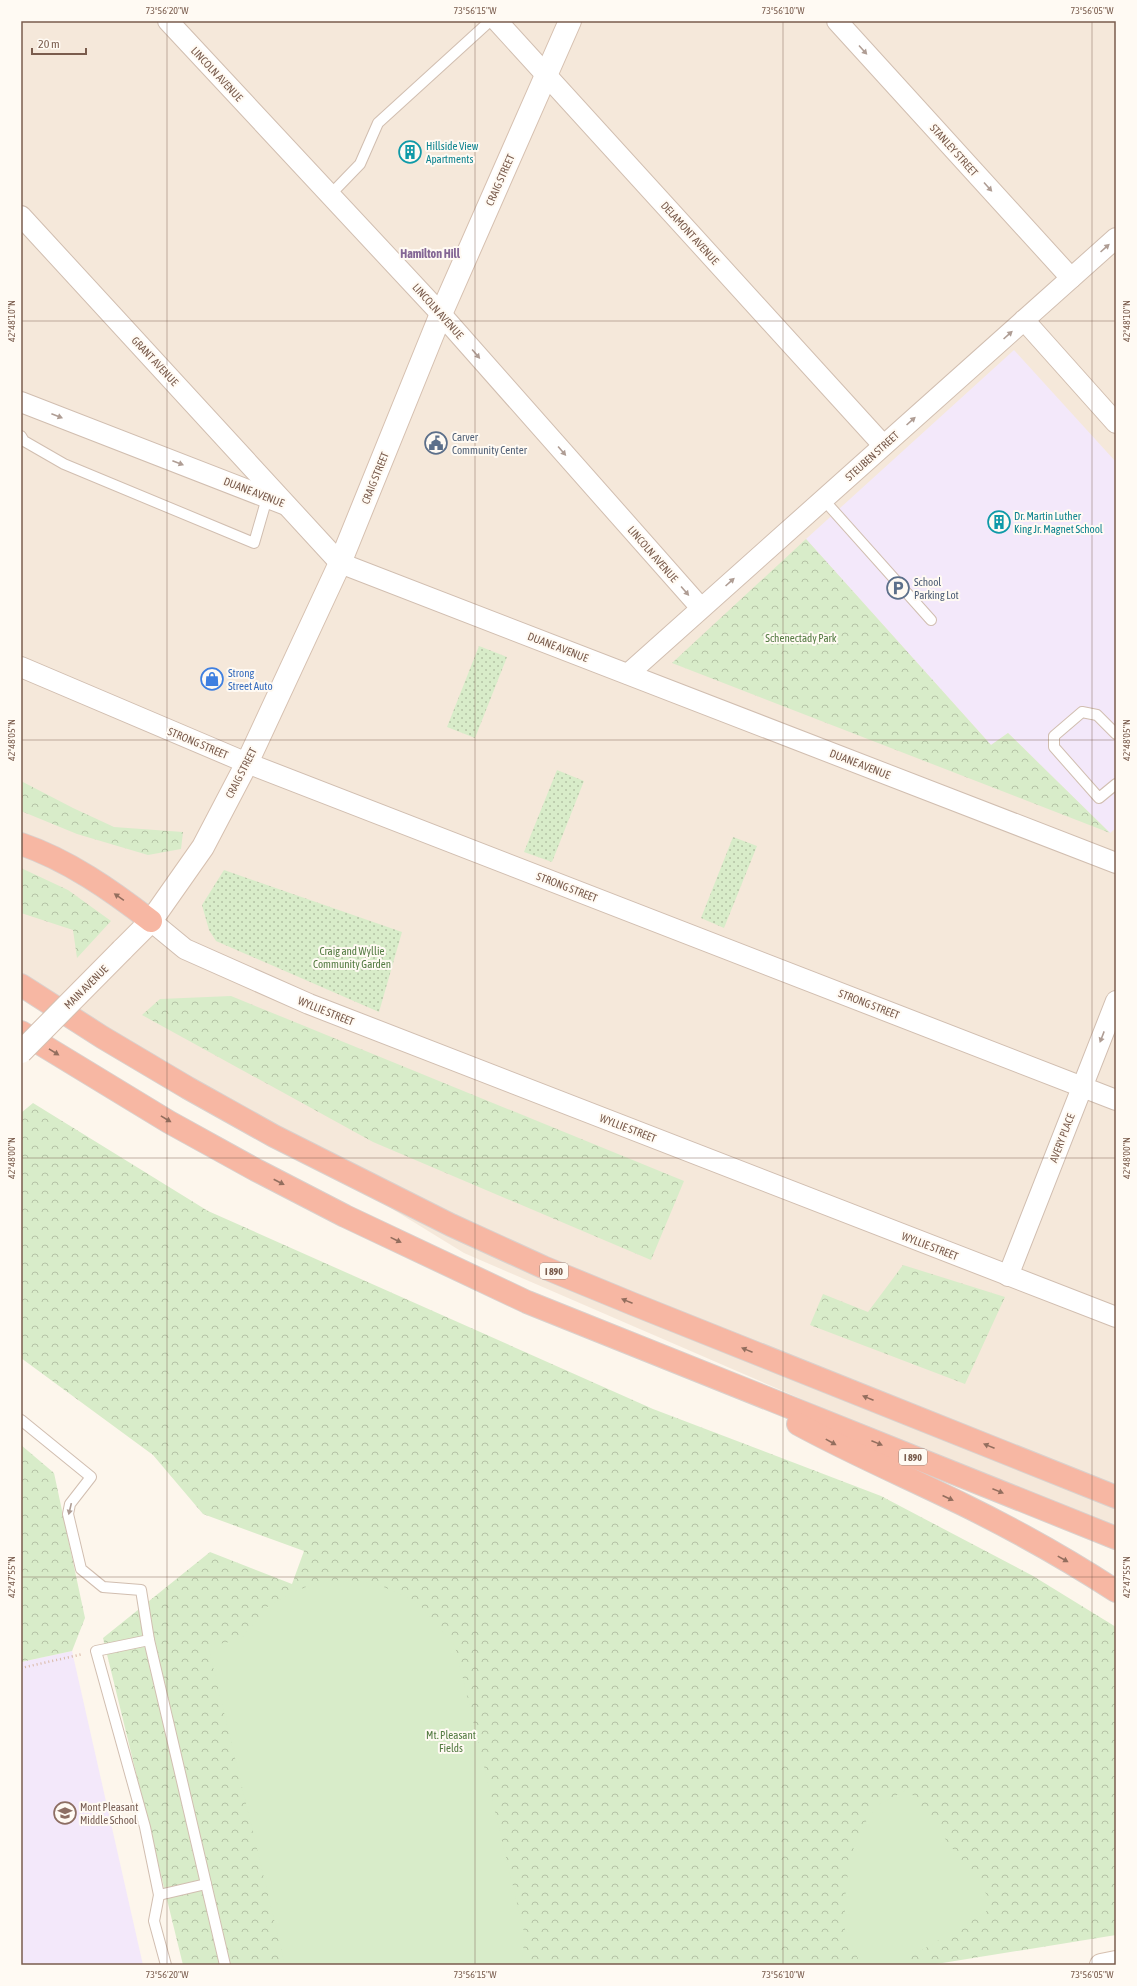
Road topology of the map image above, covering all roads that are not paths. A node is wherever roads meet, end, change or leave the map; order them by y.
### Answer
1 (168, 21) edge
2 (490, 21) edge
3 (497, 21) edge
4 (570, 21) edge
5 (837, 21) edge
6 (546, 74) junction
7 (330, 195) junction
8 (21, 216) edge
9 (1116, 238) edge
10 (1071, 278) junction
11 (441, 314) junction
12 (1024, 320) junction
13 (21, 402) edge
14 (1116, 423) edge
15 (21, 436) edge
16 (883, 445) junction
17 (267, 498) junction
18 (823, 499) junction
19 (290, 506) junction
20 (340, 563) junction
21 (701, 608) junction
22 (932, 620) dead end
23 (21, 667) edge
24 (628, 674) junction
25 (1116, 734) edge
26 (247, 763) junction
27 (1116, 784) edge
28 (21, 844) edge
29 (1112, 856) edge
30 (150, 920) junction
31 (21, 985) edge
32 (1116, 1001) edge
33 (21, 1032) edge
34 (21, 1052) edge
35 (1082, 1087) junction
36 (1116, 1100) edge
37 (1008, 1276) junction
38 (1116, 1317) edge
39 (710, 1377) junction
40 (21, 1420) edge
41 (1021, 1459) junction
42 (1116, 1491) edge
43 (1116, 1497) edge
44 (1116, 1538) edge
45 (1116, 1591) edge
46 (149, 1640) junction
47 (206, 1884) junction
48 (159, 1895) junction
49 (1116, 1962) edge
50 (166, 1965) edge
51 (226, 1965) edge
52 (1101, 1965) edge

1 - 7 street, LINCOLN AVENUE
2 - 7 lane
3 - 6 street, DELAMONT AVENUE
4 - 6 street, CRAIG STREET
5 -> 10 street, STANLEY STREET
6 - 11 street, CRAIG STREET
6 - 16 street, DELAMONT AVENUE
7 - 11 street, LINCOLN AVENUE
8 - 19 street, GRANT AVENUE
10 -> 9 street, STEUBEN STREET
10 - 12 street, STEUBEN STREET
11 - 20 street, CRAIG STREET
11 -> 21 street, LINCOLN AVENUE
12 - 14 street
16 -> 12 street, STEUBEN STREET
13 -> 17 street, DUANE AVENUE
15 - 17 lane
16 - 18 street, STEUBEN STREET
17 - 19 street, DUANE AVENUE
21 -> 18 street, STEUBEN STREET
18 - 22 lane
19 - 20 street, DUANE AVENUE
20 - 24 street, DUANE AVENUE
20 - 26 street, CRAIG STREET
21 - 24 street, STEUBEN STREET
23 - 26 street, STRONG STREET
24 - 29 street, DUANE AVENUE
25 - 27 lane
26 - 30 street, CRAIG STREET
26 - 35 street, STRONG STREET
30 -> 28 highway
30 - 34 street, MAIN AVENUE, bridge
30 - 37 street, WYLLIE STREET
41 -> 31 highway, I 890
32 -> 35 street, AVERY PLACE
33 -> 39 highway, I 890
35 - 36 street, STRONG STREET
35 - 37 street, AVERY PLACE
37 - 38 street, WYLLIE STREET
39 -> 44 highway, I 890
39 -> 45 highway
40 -> 46 lane
41 - 42 highway
41 - 43 highway, I 890
46 - 47 lane
46 - 48 lane
47 - 48 lane
47 - 51 lane
48 - 50 lane
49 - 52 street

